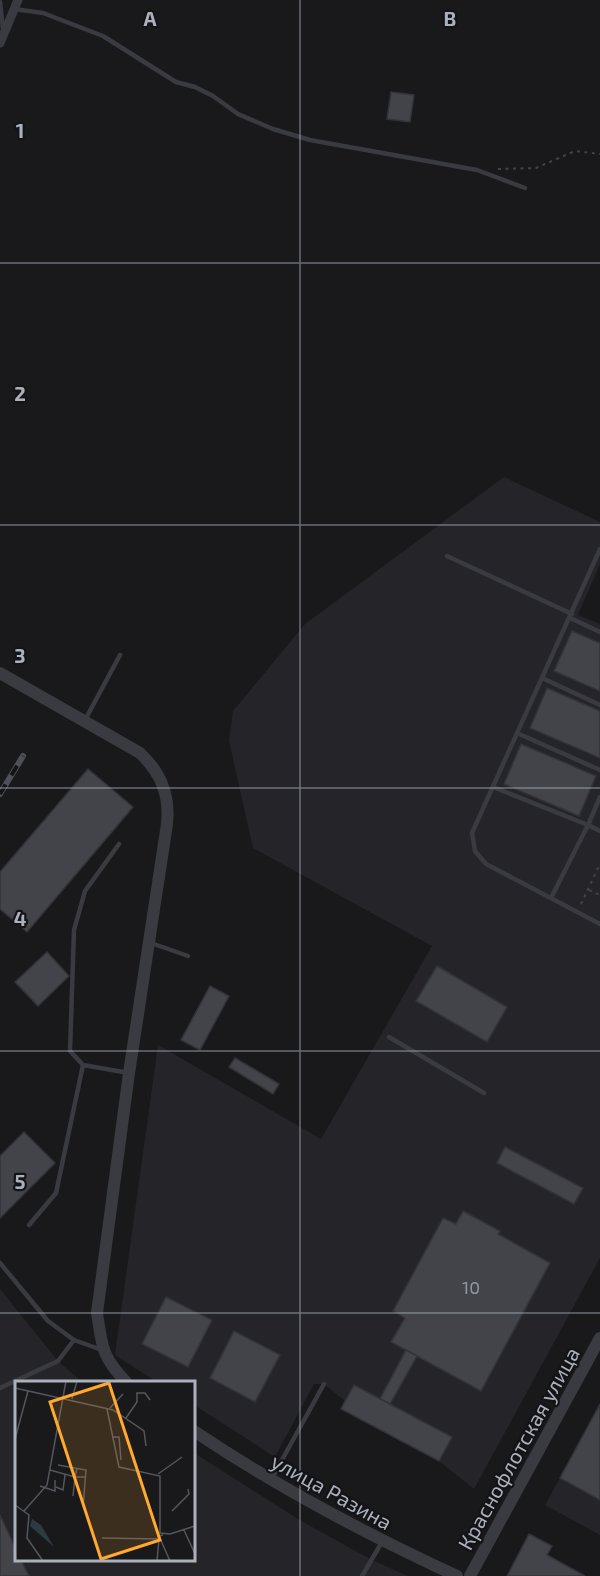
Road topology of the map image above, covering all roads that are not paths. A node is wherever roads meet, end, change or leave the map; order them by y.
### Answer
1 (0, 2) edge
2 (16, 5) edge
3 (1, 37) edge
4 (525, 188) dead end
5 (600, 549) edge
6 (447, 556) dead end
7 (571, 616) junction
8 (600, 632) edge
9 (120, 655) dead end
10 (0, 673) edge
11 (542, 678) junction
12 (600, 705) edge
13 (85, 720) junction
14 (517, 733) junction
15 (600, 770) edge
16 (493, 787) junction
17 (600, 797) edge
18 (588, 825) junction
19 (600, 831) edge
20 (119, 844) dead end
21 (551, 898) junction
22 (600, 924) edge
23 (149, 943) junction
24 (188, 956) dead end
25 (389, 1037) dead end
26 (83, 1065) junction
27 (129, 1073) junction
28 (484, 1093) dead end
29 (29, 1225) dead end
30 (0, 1263) edge
31 (600, 1338) edge
32 (74, 1340) junction
33 (102, 1350) junction
34 (15, 1381) edge
35 (15, 1381) edge
36 (124, 1381) edge
37 (324, 1384) dead end
38 (0, 1388) edge
39 (195, 1432) edge
40 (271, 1480) junction
41 (383, 1542) junction
42 (362, 1576) edge
43 (457, 1576) edge
44 (470, 1576) edge

1 - 3 lane
2 - 3 street
2 - 4 lane
5 - 7 lane
6 - 7 lane
7 - 8 lane
7 - 11 lane
9 - 13 lane
10 - 13 street
11 - 12 lane
11 - 14 lane
13 - 23 street
14 - 15 lane
14 - 16 lane
16 - 18 lane
16 - 21 lane
17 - 18 lane
18 - 19 lane
18 - 21 lane
20 - 26 lane
21 - 22 lane
23 - 24 lane
23 - 27 street
25 - 28 lane
26 - 27 lane
26 - 29 lane
27 - 33 street
30 - 32 lane
31 - 44 street, Краснофлотская улица
32 - 33 lane
32 - 34 lane
33 - 36 street
35 - 38 lane
37 - 40 lane
39 - 40 street, улица Разина
40 - 41 street, улица Разина
41 - 42 lane
41 - 43 street, улица Разина

